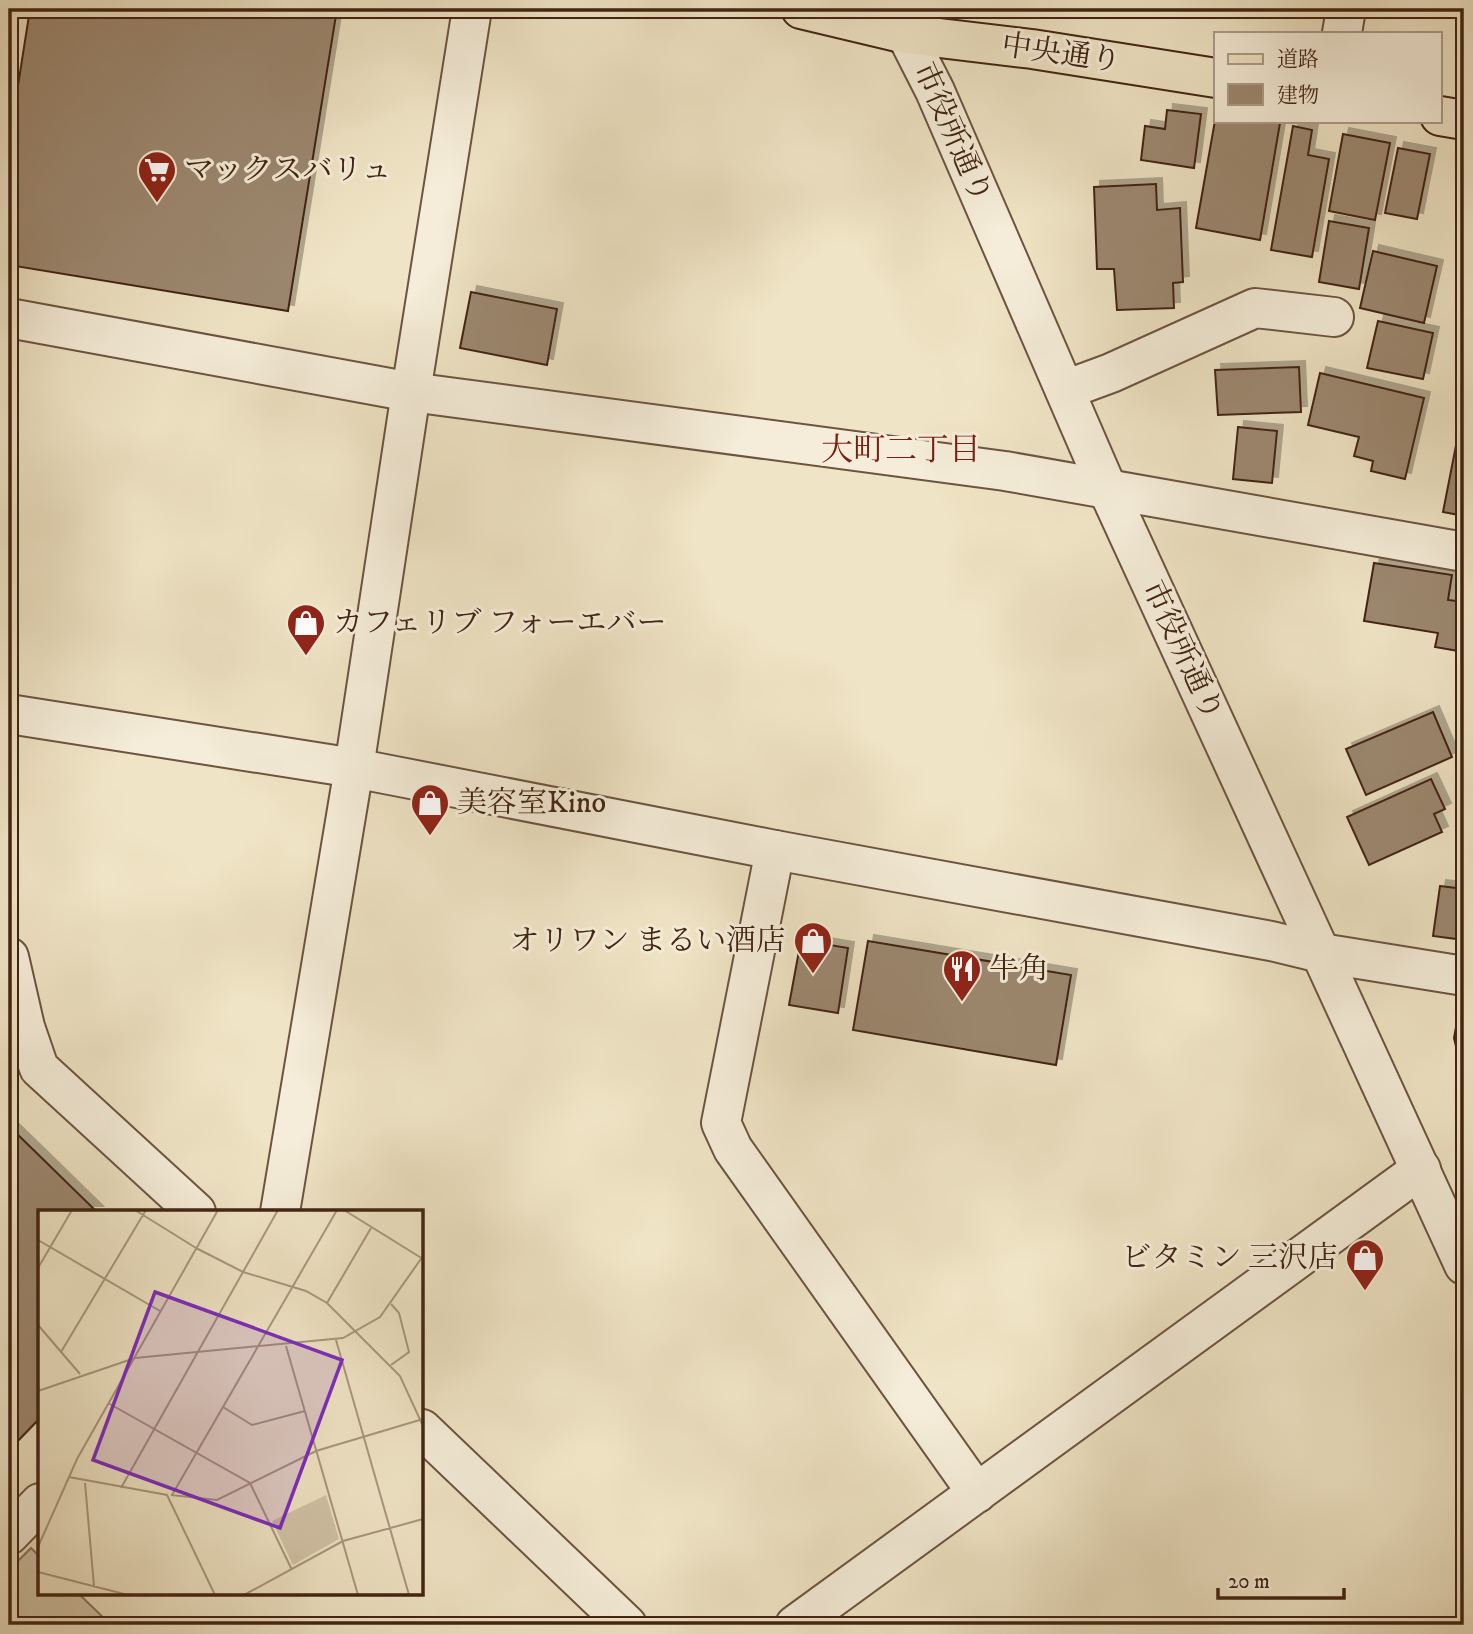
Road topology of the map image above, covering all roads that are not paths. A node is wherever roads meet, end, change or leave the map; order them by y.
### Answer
1 (472, 9) edge
2 (801, 9) edge
3 (1346, 9) edge
4 (899, 22) edge
5 (1342, 32) edge
6 (1214, 78) edge
7 (1442, 116) edge
8 (1464, 120) edge
9 (1334, 317) dead end
10 (9, 318) edge
11 (1065, 390) junction
12 (411, 392) junction
13 (1107, 488) junction
14 (1464, 552) edge
15 (9, 714) edge
16 (354, 768) junction
17 (775, 849) junction
18 (1321, 953) junction
19 (9, 957) edge
20 (1464, 976) edge
21 (1421, 1170) junction
22 (194, 1210) edge
23 (280, 1210) edge
24 (1464, 1265) edge
25 (424, 1431) edge
26 (977, 1493) junction
27 (38, 1505) edge
28 (9, 1535) edge
29 (627, 1625) edge
30 (795, 1625) edge

1 - 12 street
2 - 4 main road, 中央通り
3 - 5 street
4 - 6 main road, 中央通り
4 - 11 street, 市役所通り
7 - 8 main road
9 - 11 street
10 - 12 street
11 - 13 street, 市役所通り
12 - 13 street
12 - 16 street
13 - 14 street
13 - 18 street, 市役所通り
15 - 16 street
16 - 17 street
16 - 23 street
17 - 18 street
17 - 26 street
18 - 20 street
18 - 21 street, 市役所通り
19 - 22 street
21 - 24 street, 市役所通り
21 - 26 street
25 - 29 street
26 - 30 street
27 - 28 street

